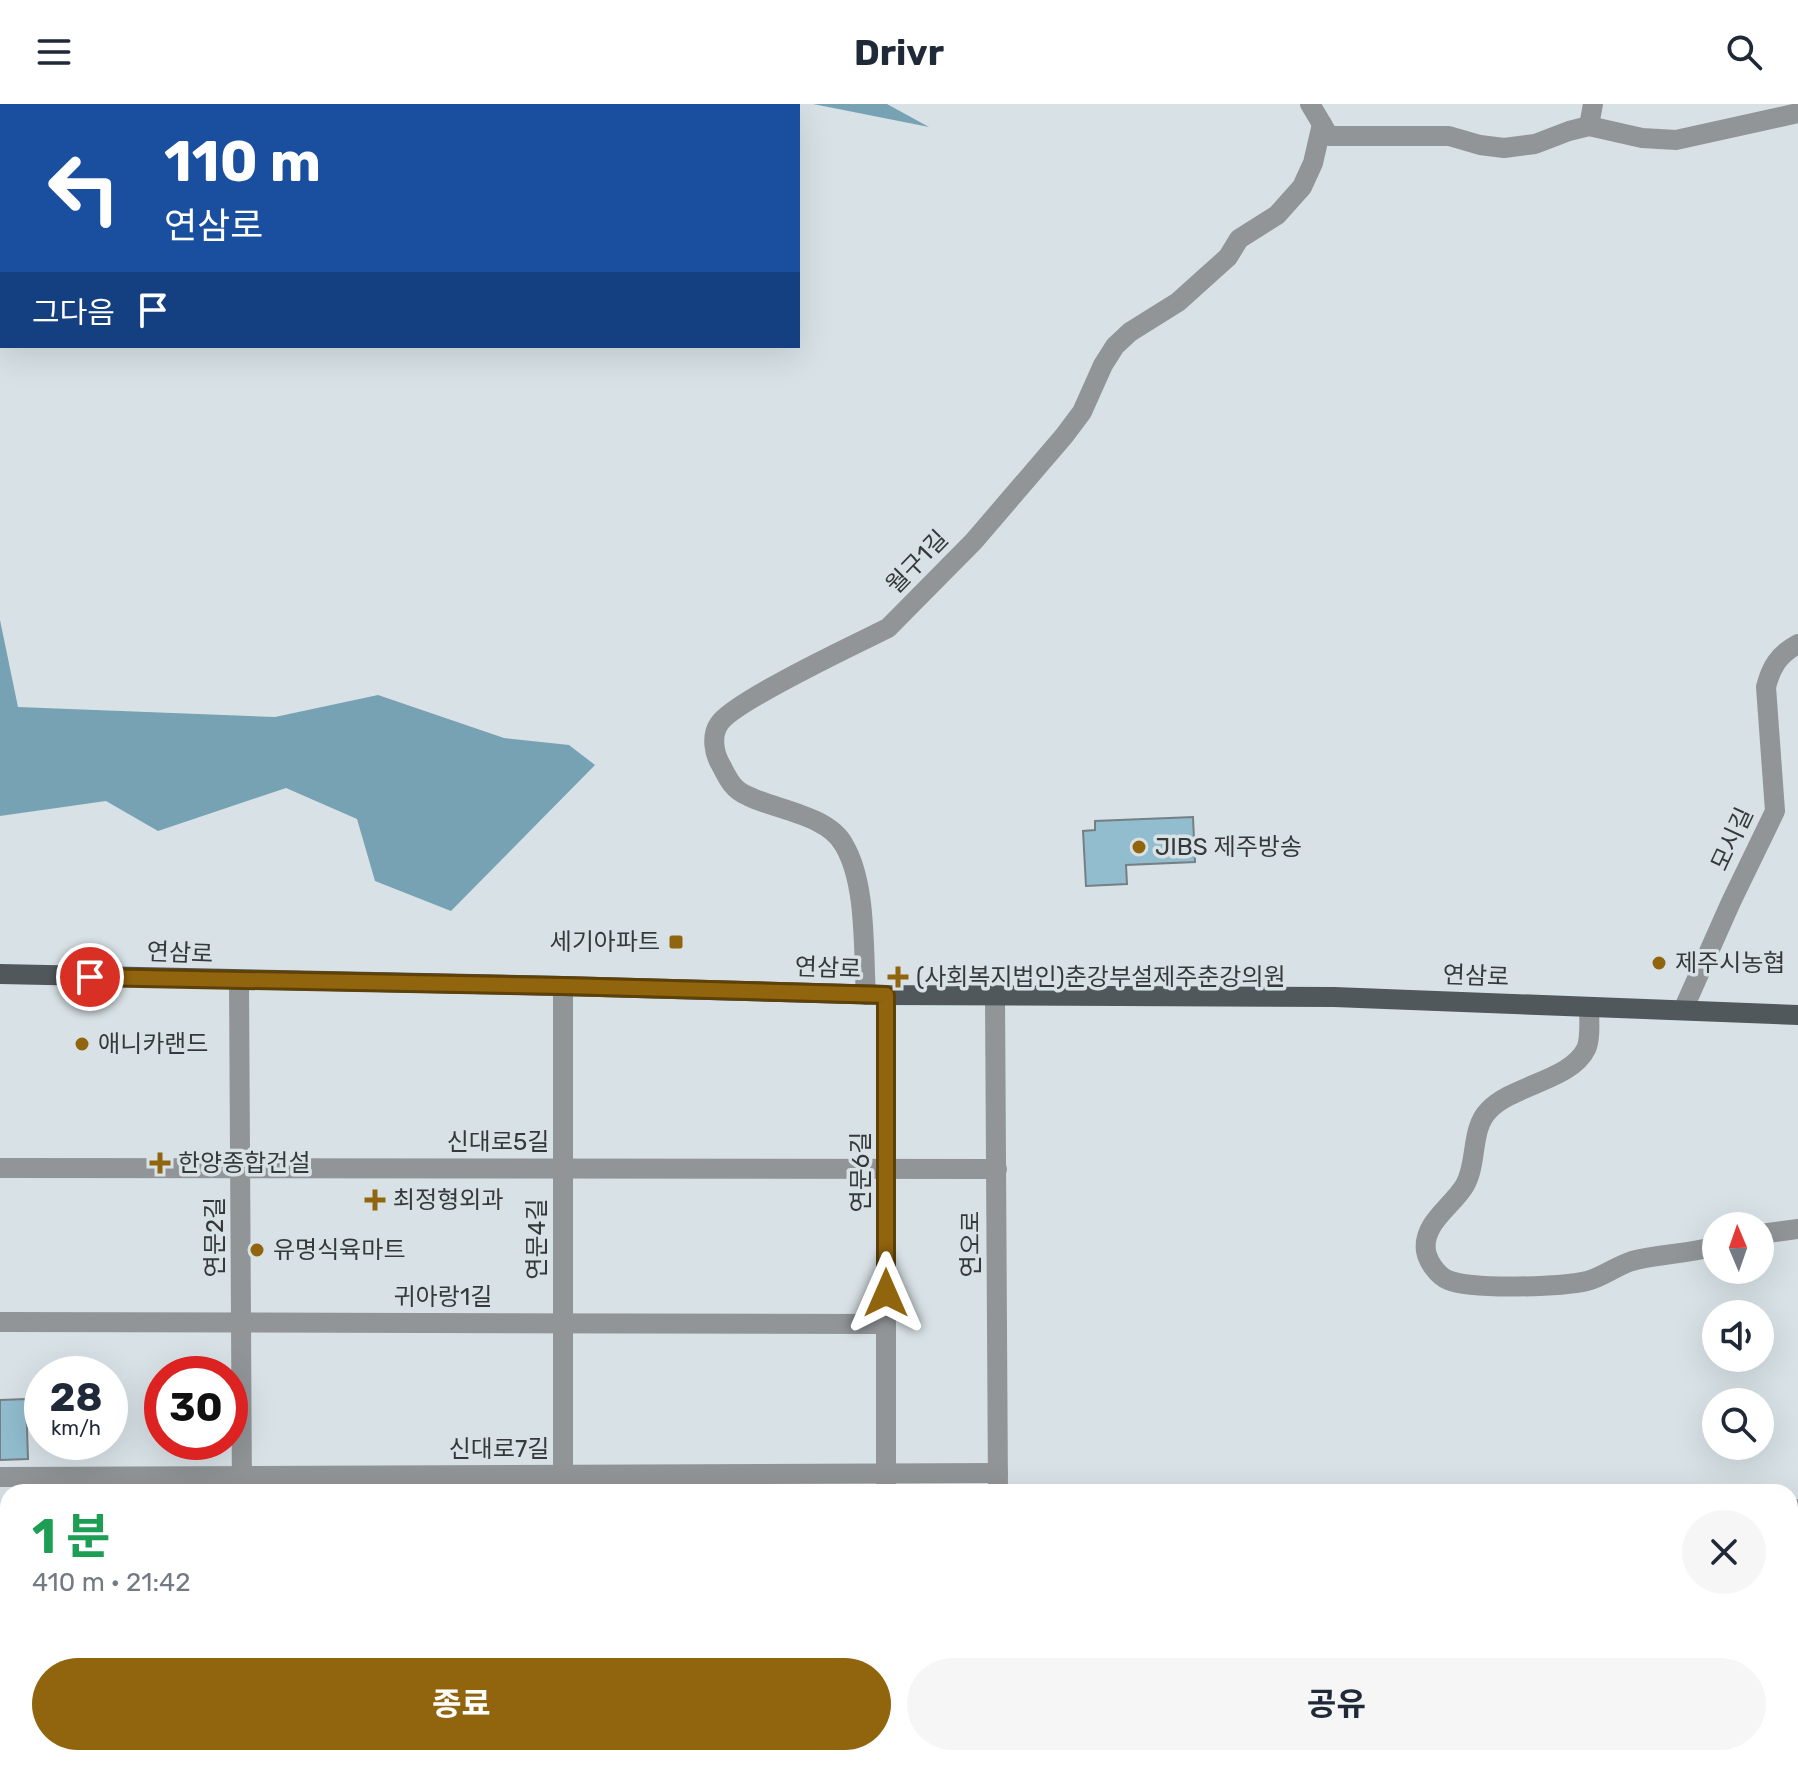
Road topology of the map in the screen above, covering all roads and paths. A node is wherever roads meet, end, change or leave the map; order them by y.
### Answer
1 (1310, 104) edge
2 (1593, 104) edge
3 (1798, 113) edge
4 (1322, 124) junction
5 (1589, 126) junction
6 (1798, 644) edge
7 (0, 974) edge
8 (239, 981) junction
9 (563, 986) junction
10 (876, 995) junction
11 (995, 995) junction
12 (1589, 1007) junction
13 (1683, 1010) junction
14 (1798, 1015) edge
15 (0, 1168) edge
16 (240, 1168) junction
17 (563, 1168) junction
18 (887, 1169) junction
19 (997, 1169) junction
20 (1798, 1229) edge
21 (1774, 1230) edge
22 (1702, 1248) edge
23 (0, 1322) edge
24 (241, 1323) junction
25 (563, 1323) junction
26 (886, 1324) junction
27 (0, 1477) edge
28 (998, 1482) edge
29 (563, 1483) edge
30 (886, 1483) edge
31 (242, 1484) edge

1 - 4 street
2 - 5 street
3 - 5 street
4 - 5 street
4 - 10 street, 월구1길
6 - 13 street, 모시길
7 - 8 main road, 연삼로
8 - 9 main road, 연삼로
8 - 16 street, 연문2길
9 - 10 main road, 연삼로
9 - 17 street, 연문4길
10 - 11 main road, 연삼로
10 - 18 street, 연문6길
11 - 12 main road, 연삼로
11 - 19 street, 연오로
12 - 13 main road, 연삼로
12 - 22 street
13 - 14 main road, 연삼로
15 - 16 street, 신대로5길
16 - 17 street, 신대로5길
16 - 24 street, 연문2길
17 - 18 street, 신대로5길
17 - 25 street, 연문4길
18 - 19 street, 신대로5길
18 - 26 street, 연문6길
19 - 28 street, 연오로
20 - 21 street
23 - 24 street, 귀아랑1길
24 - 25 street, 귀아랑1길
24 - 31 street, 연문2길
25 - 26 street, 귀아랑1길
25 - 29 street, 연문4길
26 - 30 street, 연문6길
27 - 31 street, 신대로7길
28 - 30 street, 신대로7길
29 - 30 street, 신대로7길
29 - 31 street, 신대로7길

